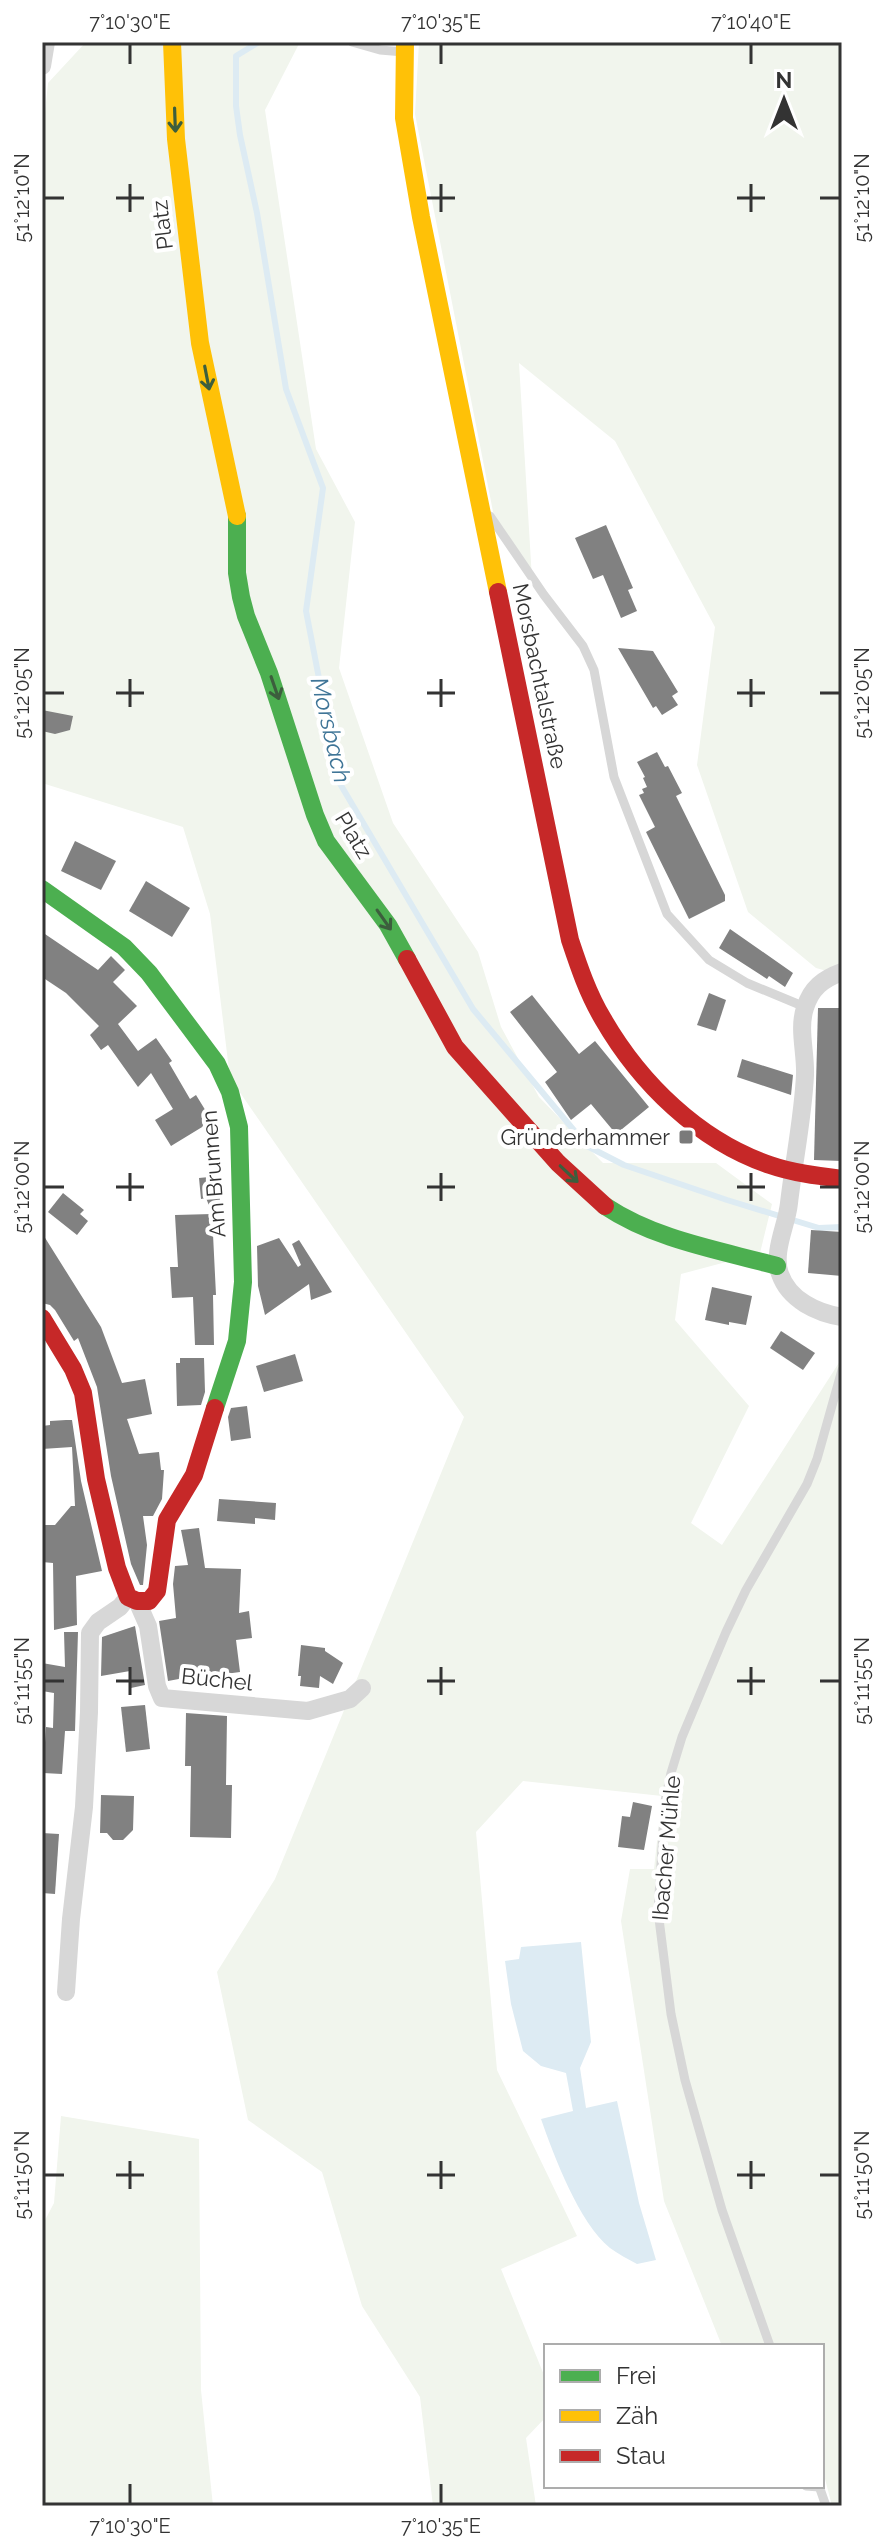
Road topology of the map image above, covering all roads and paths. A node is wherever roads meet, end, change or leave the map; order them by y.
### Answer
1 (46, 42) edge
2 (172, 42) edge
3 (352, 42) edge
4 (405, 47) edge
5 (42, 66) edge
6 (479, 500) junction
7 (42, 889) edge
8 (842, 972) edge
9 (805, 1007) junction
10 (792, 1171) junction
11 (842, 1179) edge
12 (777, 1266) junction
13 (842, 1317) edge
14 (42, 1318) edge
15 (842, 1370) edge
16 (133, 1599) junction
17 (362, 1688) dead end
18 (66, 1992) dead end
19 (769, 2344) edge

1 - 5 street
2 -> 12 street, Platz
3 - 4 lane
4 - 6 street, Morsbachtalstraße
6 - 9 lane
6 - 10 street, Morsbachtalstraße
7 - 16 street, Am Brunnen
8 - 9 street
9 - 10 street
10 - 11 street, Morsbachtalstraße
10 - 12 street
12 - 13 street
14 - 16 street, Büchel
15 - 19 lane, Ibacher Mühle
16 - 17 street, Büchel
16 - 18 street

